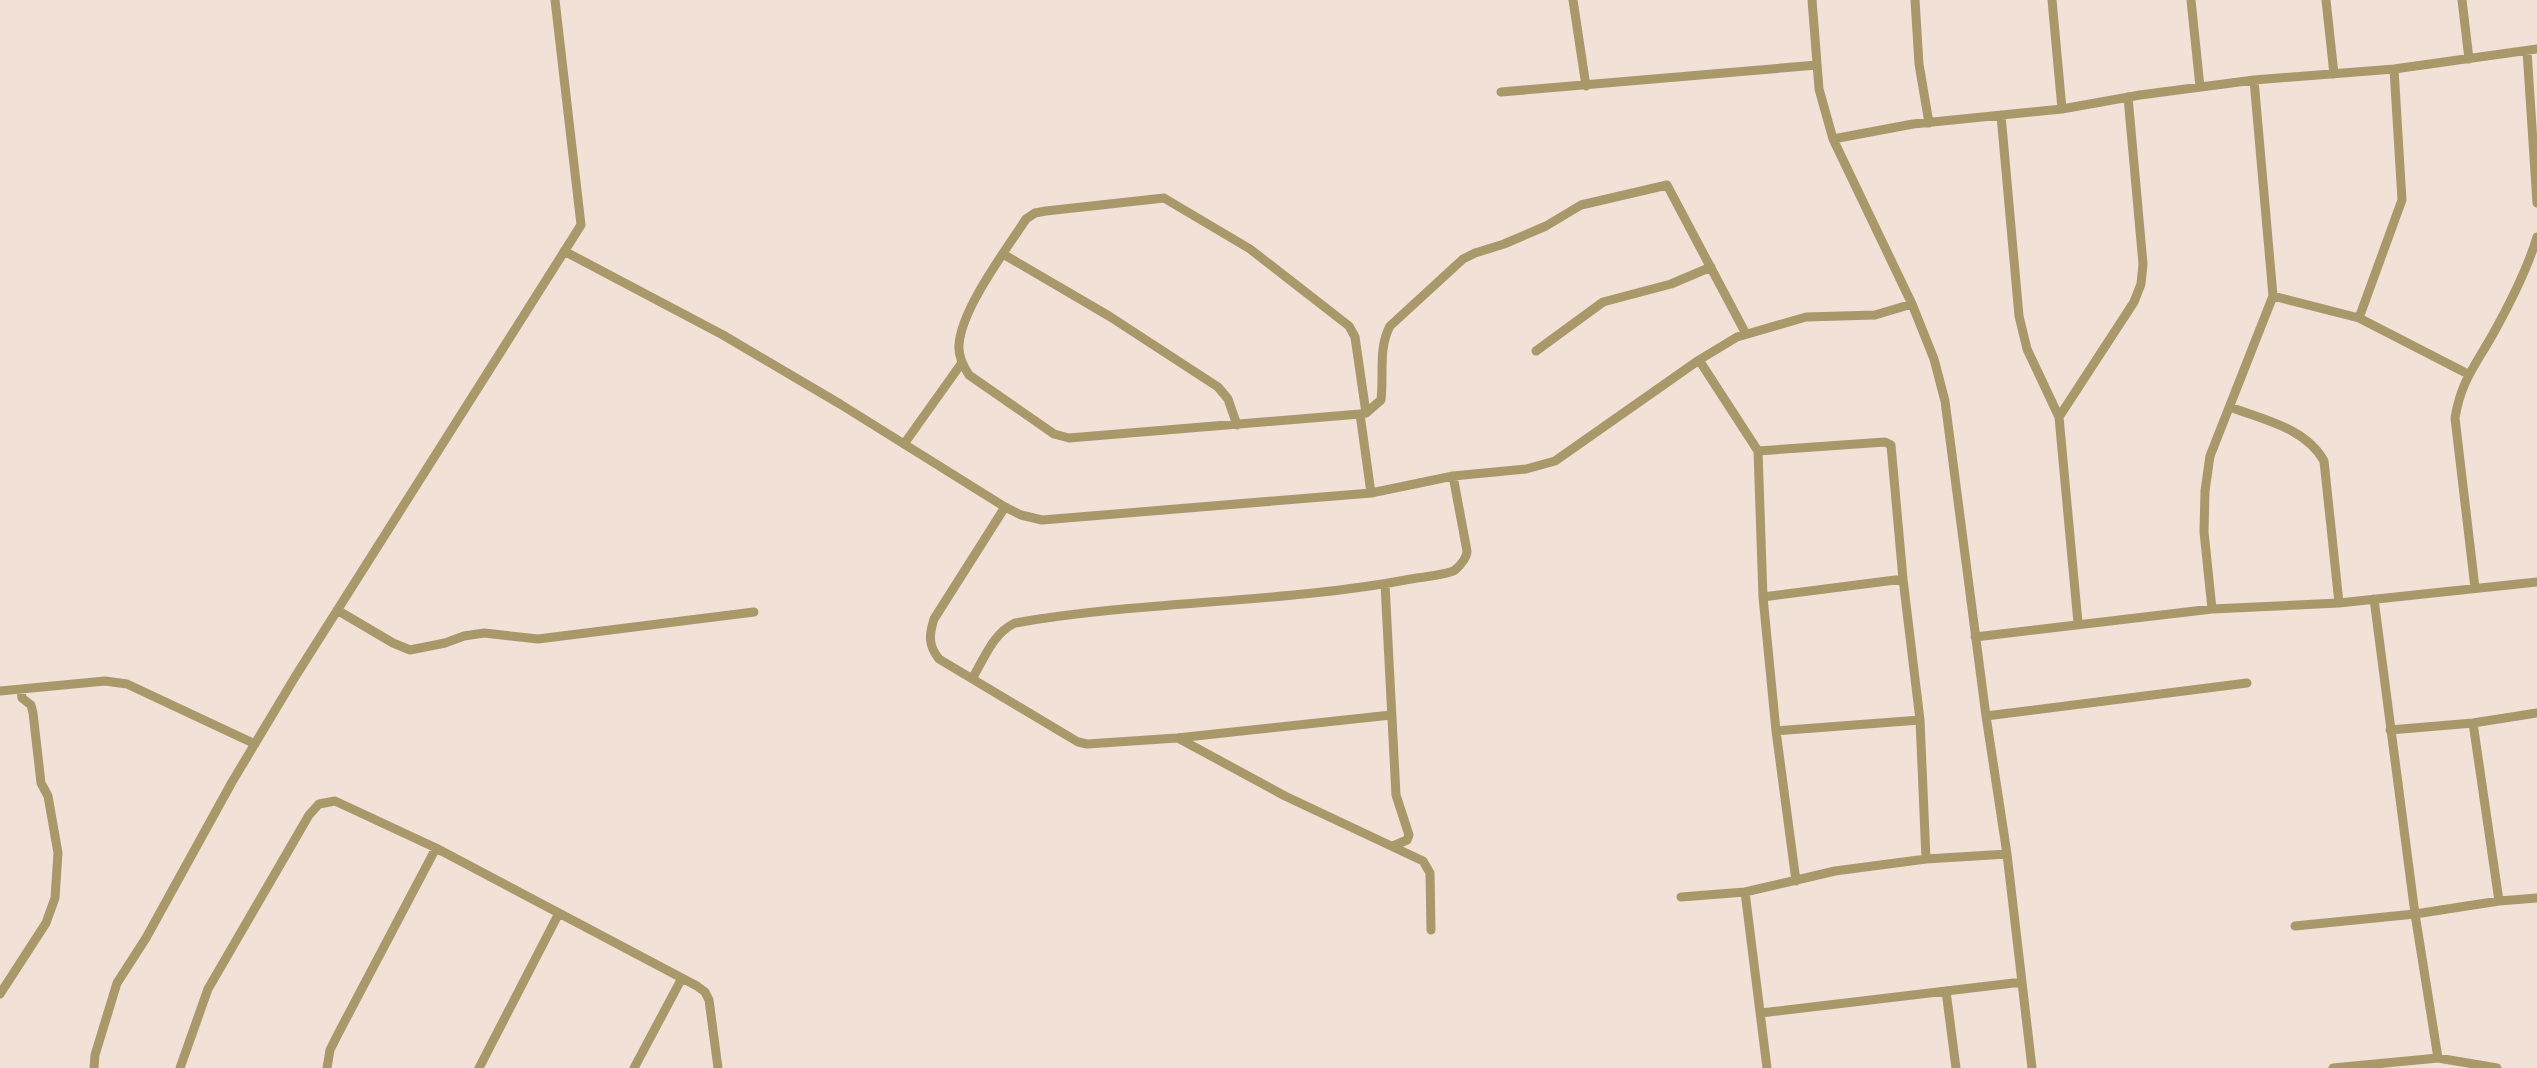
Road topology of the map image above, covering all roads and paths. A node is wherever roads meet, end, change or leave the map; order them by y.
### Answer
1 (555, 0) edge
2 (1573, 0) edge
3 (1812, 0) edge
4 (1915, 0) edge
5 (2052, 0) edge
6 (2191, 0) edge
7 (2326, 0) edge
8 (2462, 0) edge
9 (2532, 50) edge
10 (2469, 59) junction
11 (1817, 65) junction
12 (2394, 69) junction
13 (2334, 74) junction
14 (2254, 80) junction
15 (1586, 86) junction
16 (2200, 87) junction
17 (1502, 93) dead end
18 (2128, 97) junction
19 (2062, 109) junction
20 (2001, 115) junction
21 (1929, 123) junction
22 (1833, 139) junction
23 (2537, 202) edge
24 (2537, 237) edge
25 (564, 251) junction
26 (1003, 254) junction
27 (1711, 267) junction
28 (2273, 296) junction
29 (1912, 304) junction
30 (2359, 318) junction
31 (1746, 333) junction
32 (1536, 351) dead end
33 (1699, 360) junction
34 (962, 364) junction
35 (2468, 374) junction
36 (2230, 407) junction
37 (1363, 413) junction
38 (2060, 417) junction
39 (1238, 424) junction
40 (904, 444) junction
41 (1758, 451) junction
42 (1453, 476) junction
43 (1371, 493) junction
44 (1005, 507) junction
45 (1903, 579) junction
46 (2537, 582) edge
47 (1385, 584) junction
48 (2475, 588) junction
49 (1763, 597) junction
50 (2374, 599) junction
51 (2339, 603) junction
52 (2212, 609) junction
53 (337, 610) junction
54 (754, 612) dead end
55 (2078, 623) junction
56 (1975, 637) junction
57 (972, 679) junction
58 (2247, 683) dead end
59 (21, 688) junction
60 (0, 691) edge
61 (2537, 712) edge
62 (1392, 715) junction
63 (1986, 716) junction
64 (1920, 720) junction
65 (2473, 723) junction
66 (2390, 729) junction
67 (1776, 731) junction
68 (1177, 738) junction
69 (255, 744) junction
70 (1394, 846) junction
71 (436, 848) junction
72 (2007, 854) junction
73 (1926, 859) junction
74 (1796, 881) junction
75 (1745, 891) junction
76 (1682, 897) dead end
77 (2537, 898) edge
78 (2499, 901) junction
79 (559, 913) junction
80 (2415, 914) junction
81 (2295, 926) dead end
82 (1431, 930) dead end
83 (682, 978) junction
84 (2022, 982) junction
85 (1946, 991) junction
86 (0, 994) edge
87 (1761, 1013) junction
88 (2438, 1058) junction
89 (2481, 1066) edge
90 (94, 1068) edge
91 (180, 1068) edge
92 (327, 1068) edge
93 (479, 1068) edge
94 (634, 1068) edge
95 (718, 1068) edge
96 (1767, 1068) edge
97 (1956, 1068) edge
98 (2032, 1068) edge
99 (2333, 1068) edge
100 (2497, 1068) edge

1 - 25 street
2 - 15 street
3 - 11 street
4 - 21 street
5 - 19 street
6 - 16 street
7 - 13 street
8 - 10 street
9 - 10 street
9 - 23 street
10 - 12 street
11 - 15 street
11 - 22 street
12 - 13 street
12 - 30 street
13 - 14 street
14 - 16 street
14 - 28 street
15 - 17 street
16 - 18 street
18 - 19 street
18 - 38 street
19 - 20 street
20 - 21 street
20 - 38 street
21 - 22 street
22 - 29 street
24 - 35 street
25 - 40 street
25 - 53 street
26 - 34 street
26 - 37 street
26 - 39 street
27 - 31 street
27 - 32 street
27 - 37 street
28 - 30 street
28 - 36 street
29 - 31 street
29 - 56 street
30 - 35 street
31 - 33 street
33 - 41 street
33 - 42 street
34 - 39 street
34 - 40 street
35 - 48 street
36 - 51 street
36 - 52 street
37 - 39 street
37 - 43 street
38 - 55 street
40 - 44 street
41 - 45 street
41 - 49 street
42 - 43 street
42 - 47 street
43 - 44 street
44 - 57 street
45 - 49 street
45 - 64 street
46 - 48 street
47 - 57 street
47 - 62 street
48 - 50 street
49 - 67 street
50 - 51 street
50 - 66 street
51 - 52 street
52 - 55 street
53 - 54 street
53 - 69 street
55 - 56 street
56 - 63 street
57 - 68 street
58 - 63 street
59 - 60 street
59 - 69 street
59 - 86 street
61 - 65 street
62 - 68 street
62 - 70 street
63 - 72 street
64 - 67 street
64 - 73 street
65 - 66 street
65 - 78 street
66 - 80 street
67 - 74 street
68 - 70 street
69 - 90 street
70 - 82 street
71 - 79 street
71 - 91 street
71 - 92 street
72 - 73 street
72 - 84 street
73 - 74 street
74 - 75 street
75 - 76 street
75 - 87 street
77 - 78 street
78 - 80 street
79 - 83 street
79 - 93 street
80 - 81 street
80 - 88 street
83 - 94 street
83 - 95 street
84 - 85 street
84 - 98 street
85 - 87 street
85 - 97 street
87 - 96 street
88 - 89 street
88 - 99 street
89 - 100 street

